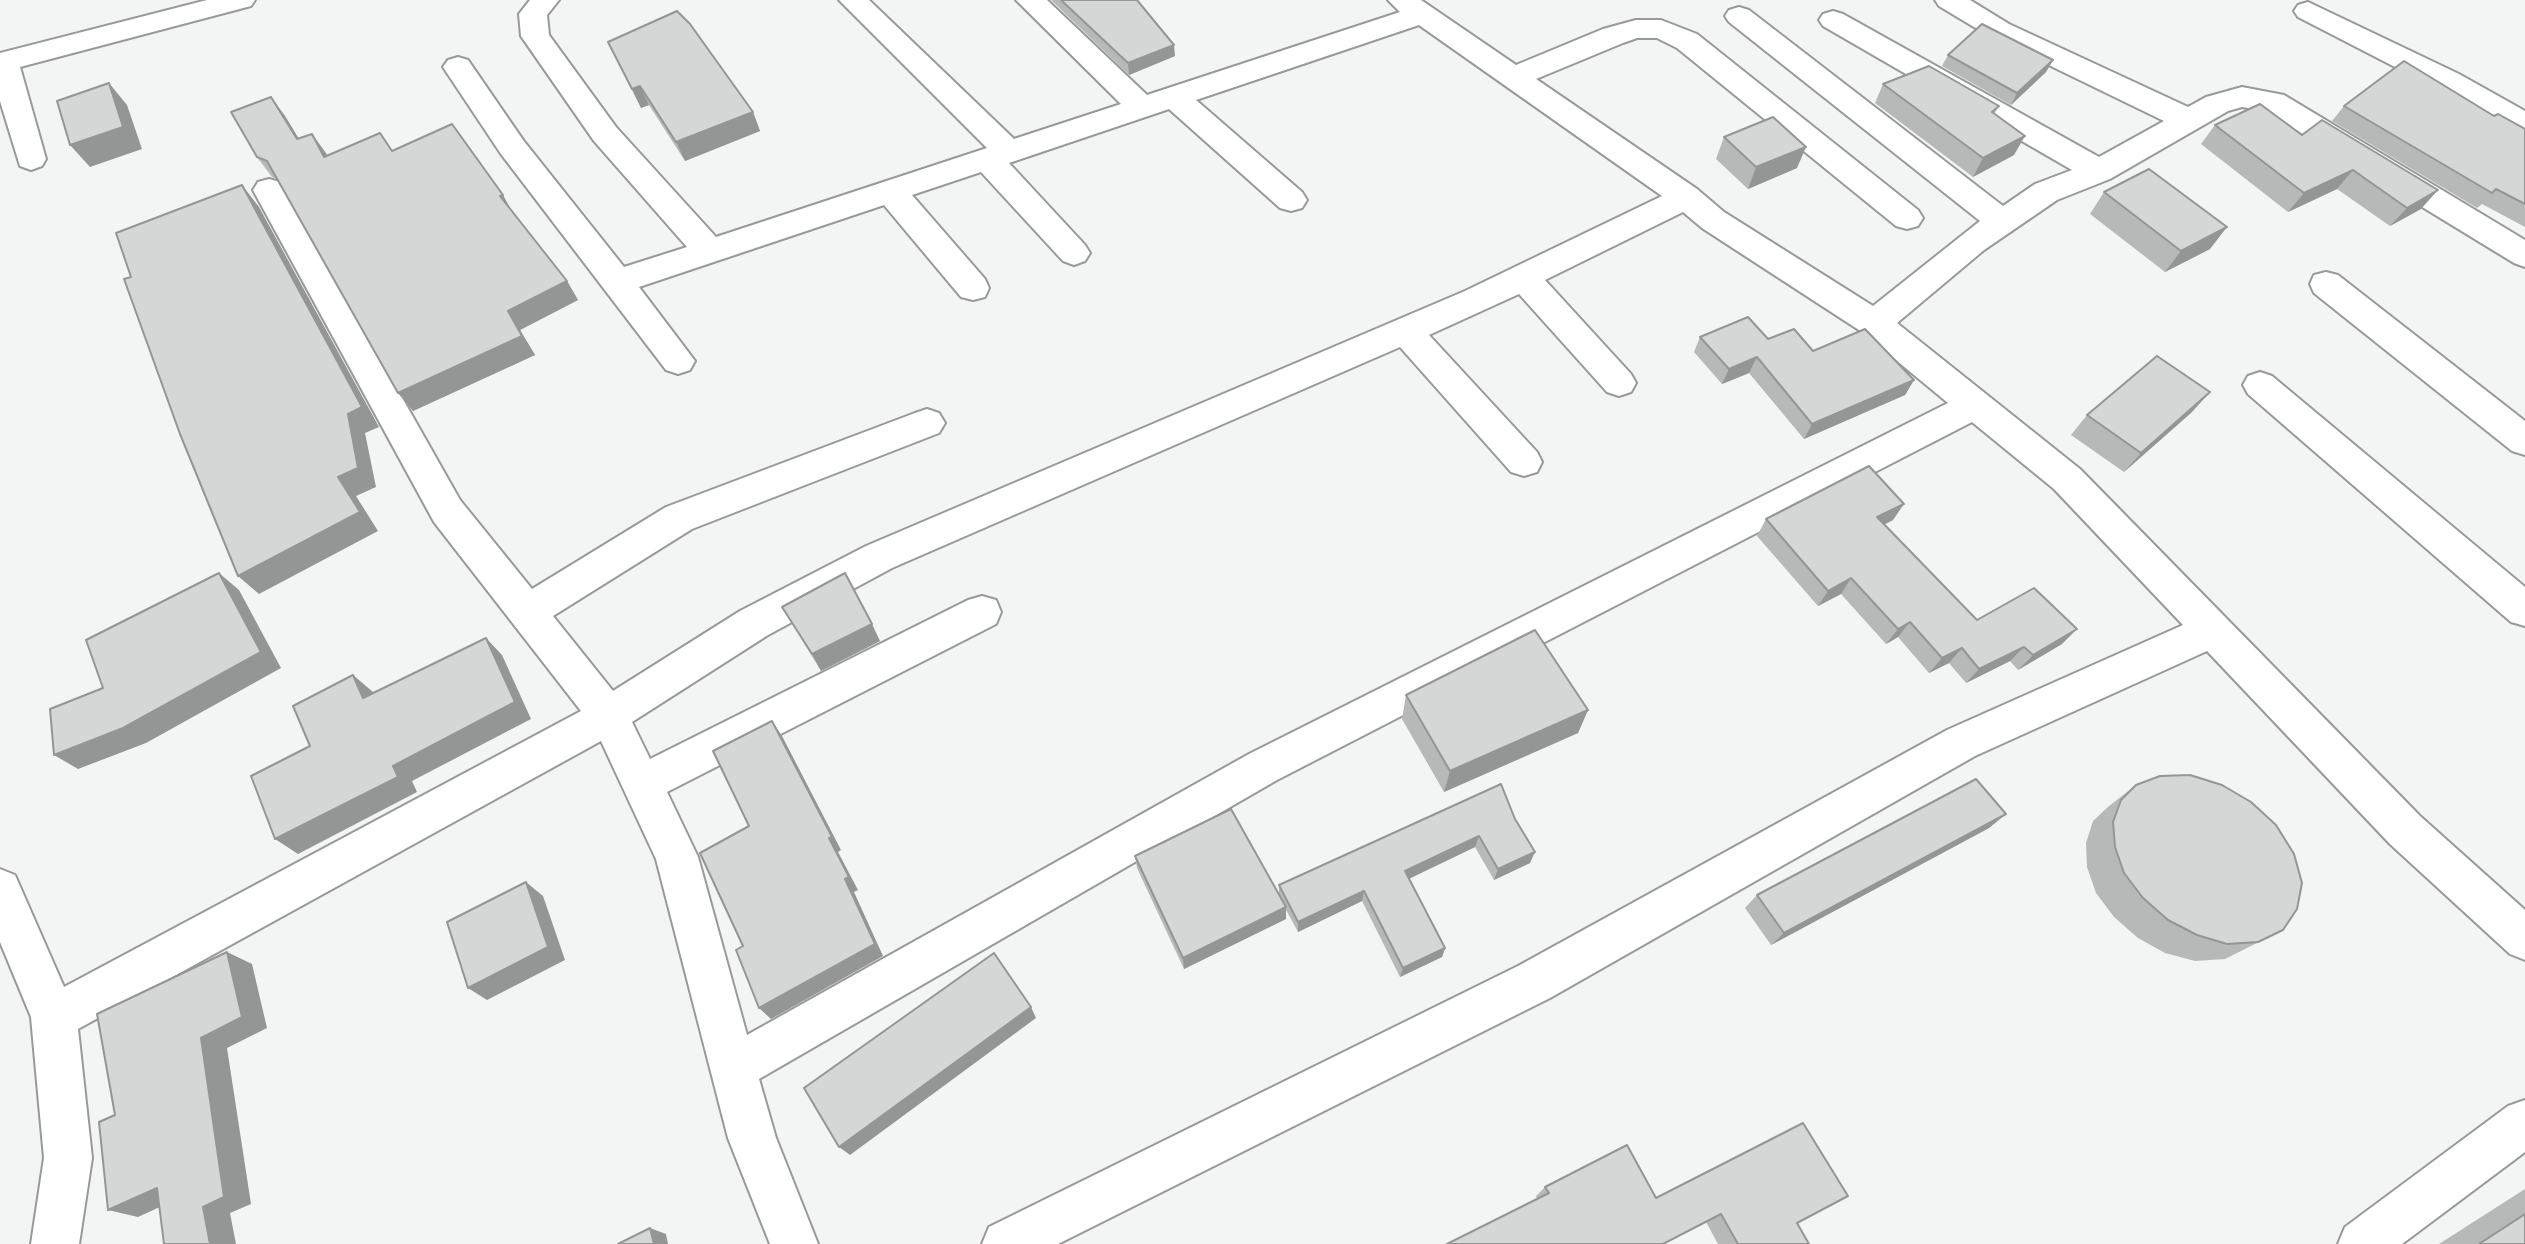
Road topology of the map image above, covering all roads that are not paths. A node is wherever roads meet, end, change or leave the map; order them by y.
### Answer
1 (241, 0) edge
2 (545, 0) edge
3 (853, 0) edge
4 (1030, 0) edge
5 (1950, 0) edge
6 (1412, 7) edge
7 (2308, 11) dead end
8 (1739, 16) dead end
9 (1833, 20) dead end
10 (2, 62) edge
11 (458, 66) dead end
12 (1514, 77) junction
13 (1174, 97) junction
14 (1142, 107) junction
15 (2191, 121) junction
16 (2525, 124) edge
17 (998, 155) junction
18 (32, 159) dead end
19 (2099, 171) junction
20 (269, 190) edge
21 (890, 191) junction
22 (1686, 197) junction
23 (1291, 200) dead end
24 (1907, 218) dead end
25 (2002, 222) junction
26 (709, 250) junction
27 (1074, 253) dead end
28 (2525, 254) edge
29 (1523, 277) junction
30 (617, 282) junction
31 (2326, 284) dead end
32 (973, 288) dead end
33 (1874, 323) junction
34 (1405, 330) junction
35 (678, 361) dead end
36 (1619, 383) dead end
37 (2260, 385) dead end
38 (1977, 404) junction
39 (927, 423) dead end
40 (2525, 441) edge
41 (1524, 462) dead end
42 (2525, 610) edge
43 (527, 611) junction
44 (982, 611) dead end
45 (2213, 630) junction
46 (609, 716) junction
47 (641, 784) junction
48 (0, 890) edge
49 (2525, 939) edge
50 (54, 1017) junction
51 (733, 1068) junction
52 (2525, 1123) edge
53 (55, 1244) edge
54 (794, 1244) edge
55 (1006, 1244) edge
56 (2362, 1244) edge

1 - 10 street
2 - 26 street
3 - 17 street
4 - 14 street
5 - 15 street
6 - 12 street
6 - 13 street
7 - 16 street
8 - 25 street
9 - 19 street
10 - 18 street
11 - 30 street
12 - 22 street
12 - 24 street
13 - 14 street
13 - 23 street
14 - 17 street
15 - 19 street
15 - 28 street
17 - 21 street
17 - 27 street
19 - 25 street
20 - 43 street
21 - 26 street
21 - 32 street
22 - 29 street
22 - 33 street
25 - 33 street
26 - 30 street
29 - 34 street
29 - 36 street
30 - 35 street
31 - 40 street
33 - 38 street
34 - 41 street
34 - 46 street
37 - 42 street
38 - 45 street
38 - 51 street
39 - 43 street
43 - 46 street
44 - 47 street
45 - 49 street
45 - 55 street
46 - 47 street
46 - 50 street
47 - 51 street
48 - 50 street
50 - 53 street
51 - 54 street
52 - 56 street

